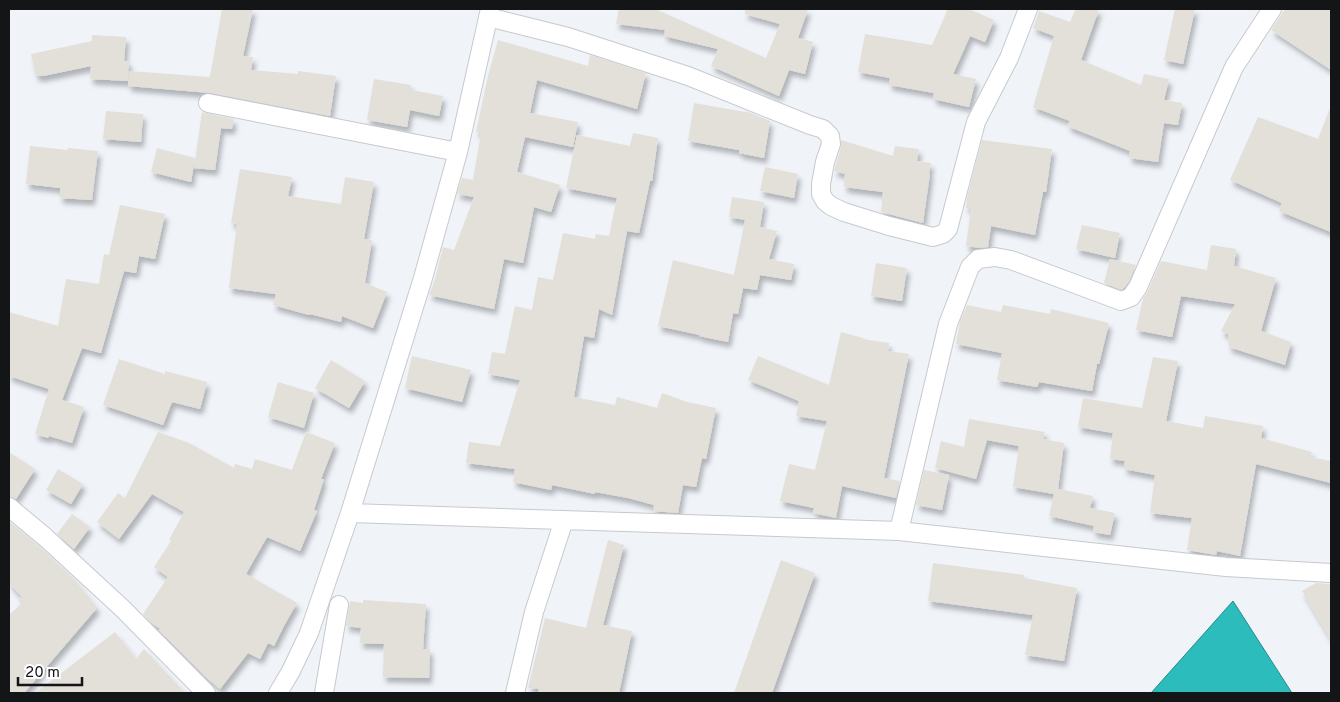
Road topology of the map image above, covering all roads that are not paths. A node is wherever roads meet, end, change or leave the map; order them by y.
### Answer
1 (1028, 9) edge
2 (1272, 9) edge
3 (489, 13) edge
4 (208, 102) dead end
5 (458, 152) junction
6 (9, 507) edge
7 (350, 513) junction
8 (564, 520) junction
9 (899, 531) junction
10 (1331, 572) edge
11 (339, 606) dead end
12 (206, 693) edge
13 (278, 693) edge
14 (324, 693) edge
15 (515, 693) edge

1 - 3 street
2 - 9 street
3 - 5 street
4 - 5 street
5 - 7 street
6 - 12 street
7 - 8 street
7 - 13 street
8 - 9 street
8 - 15 street
9 - 10 street
11 - 14 street

